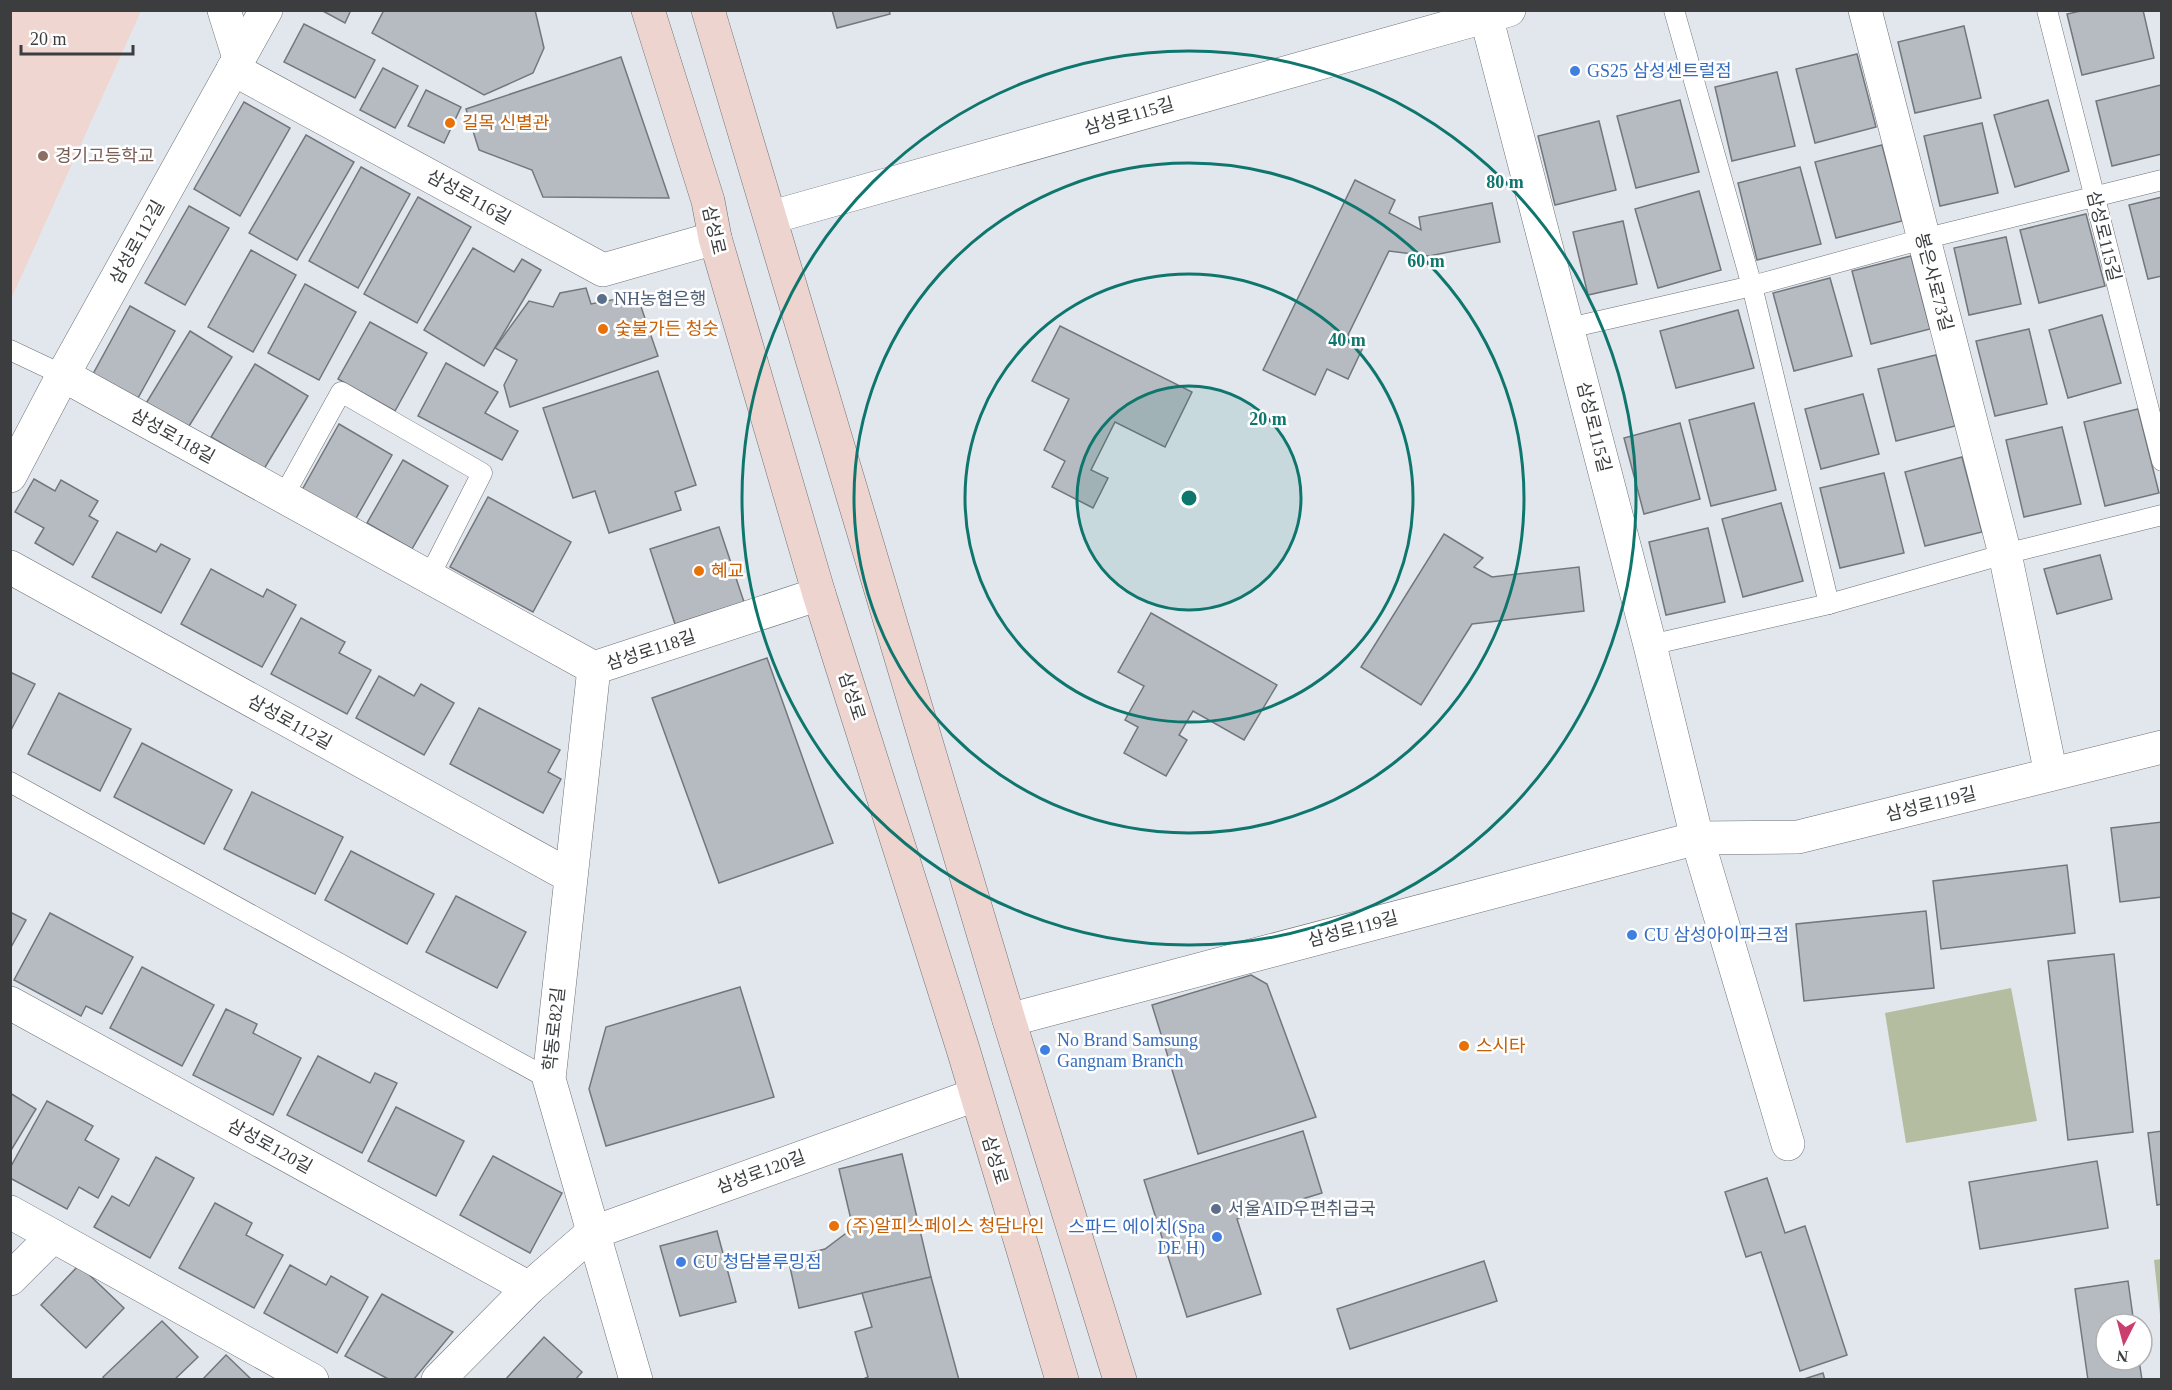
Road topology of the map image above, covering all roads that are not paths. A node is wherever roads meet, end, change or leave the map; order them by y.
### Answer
1 (224, 10) edge
2 (266, 10) edge
3 (648, 10) edge
4 (708, 10) edge
5 (1674, 10) edge
6 (1865, 10) edge
7 (2047, 10) edge
8 (1497, 14) edge
9 (236, 64) junction
10 (2162, 180) edge
11 (2094, 197) junction
12 (772, 217) junction
13 (715, 238) junction
14 (1923, 239) junction
15 (1752, 286) junction
16 (1569, 328) junction
17 (10, 350) edge
18 (63, 375) junction
19 (2162, 461) edge
20 (10, 476) edge
21 (284, 496) junction
22 (2162, 515) edge
23 (2005, 554) junction
24 (10, 567) edge
25 (429, 577) junction
26 (819, 594) junction
27 (1829, 604) junction
28 (1650, 645) junction
29 (594, 668) junction
30 (2162, 747) edge
31 (2051, 774) junction
32 (10, 782) edge
33 (1697, 838) junction
34 (570, 876) junction
35 (10, 1003) edge
36 (1009, 1020) junction
37 (549, 1079) junction
38 (975, 1095) junction
39 (1788, 1144) dead end
40 (10, 1212) edge
41 (592, 1233) junction
42 (53, 1236) junction
43 (10, 1279) edge
44 (529, 1288) junction
45 (312, 1380) edge
46 (438, 1380) edge
47 (636, 1380) edge
48 (1062, 1380) edge
49 (1120, 1380) edge

1 - 9 street
2 - 9 street, 삼성로112길
3 - 13 main road, 삼성로
4 - 12 main road
5 - 15 lane
6 - 14 street, 봉은사로73길
7 - 11 lane, 삼성로115길
8 - 12 street, 삼성로115길
8 - 16 street, 삼성로115길
9 - 13 street, 삼성로116길
9 - 18 street, 삼성로112길
10 - 11 lane
11 - 14 lane
11 - 19 lane, 삼성로115길
12 - 36 main road
13 - 26 main road, 삼성로
14 - 15 lane
14 - 23 street, 봉은사로73길
15 - 16 lane
15 - 27 lane
16 - 28 street, 삼성로115길
17 - 18 lane
18 - 20 street, 삼성로112길
18 - 21 street, 삼성로118길
21 - 25 street, 삼성로118길
21 - 25 lane
22 - 23 lane
23 - 27 lane
23 - 31 street, 봉은사로73길
24 - 34 street, 삼성로112길
25 - 29 street, 삼성로118길
26 - 29 street, 삼성로118길
26 - 38 main road, 삼성로
27 - 28 lane
28 - 33 street, 삼성로115길
29 - 34 street, 학동로82길
30 - 31 street, 삼성로119길
31 - 33 street, 삼성로119길
32 - 37 lane
33 - 36 street, 삼성로119길
33 - 39 street
34 - 37 street, 학동로82길
35 - 44 street, 삼성로120길
36 - 49 main road
37 - 41 street, 학동로82길
38 - 41 street, 삼성로120길
38 - 48 main road, 삼성로
40 - 42 street
41 - 44 street, 삼성로120길
41 - 47 street, 학동로82길
42 - 43 street
42 - 45 street
44 - 46 street, 삼성로120길

